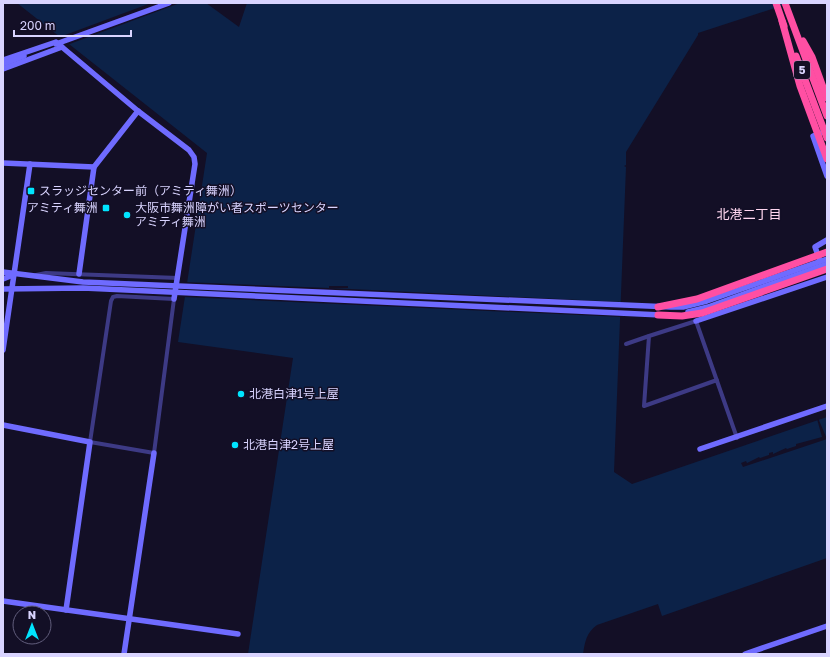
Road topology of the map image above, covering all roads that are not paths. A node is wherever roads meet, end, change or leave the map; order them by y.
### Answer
1 (169, 3) edge
2 (776, 3) edge
3 (786, 3) edge
4 (791, 18) junction
5 (782, 21) junction
6 (62, 47) junction
7 (3, 60) edge
8 (3, 64) edge
9 (3, 69) edge
10 (827, 98) edge
11 (138, 111) junction
12 (827, 116) edge
13 (827, 131) edge
14 (827, 138) edge
15 (827, 159) edge
16 (3, 163) edge
17 (30, 164) junction
18 (94, 167) junction
19 (827, 176) edge
20 (827, 240) edge
21 (827, 248) edge
22 (827, 252) edge
23 (827, 259) edge
24 (827, 264) edge
25 (790, 266) junction
26 (3, 272) edge
27 (79, 274) junction
28 (826, 274) edge
29 (14, 275) junction
30 (34, 276) junction
31 (178, 278) junction
32 (3, 279) edge
33 (83, 285) junction
34 (3, 289) edge
35 (12, 289) junction
36 (174, 299) junction
37 (658, 311) junction
38 (696, 321) junction
39 (649, 336) junction
40 (626, 344) dead end
41 (3, 350) edge
42 (717, 380) junction
43 (827, 406) edge
44 (3, 425) edge
45 (736, 438) junction
46 (90, 442) junction
47 (700, 449) dead end
48 (154, 453) junction
49 (3, 601) edge
50 (66, 610) junction
51 (129, 619) junction
52 (827, 626) edge
53 (238, 634) dead end
54 (124, 654) edge
55 (745, 654) edge

1 - 8 street
2 - 5 highway, 5
3 - 4 highway, 5
4 - 10 highway, 5
4 - 12 highway, 5
5 - 14 highway, 5
5 - 15 highway, 5
6 - 7 street
6 - 9 street
6 - 11 street
11 - 18 street
11 - 31 street
13 - 19 street
16 - 17 street
17 - 18 street
17 - 29 street
18 - 27 street
20 - 28 street
21 - 25 highway
22 - 25 highway
23 - 37 street
24 - 37 street
25 - 37 highway
26 - 29 street
27 - 30 street
27 - 31 street
28 - 37 highway
28 - 38 street
29 - 30 street
29 - 32 street
29 - 35 street
30 - 33 street
31 - 36 street
33 - 35 street
33 - 37 street
34 - 35 street
35 - 41 street
36 - 46 street
36 - 48 street
38 - 39 street
38 - 42 street
39 - 40 street
39 - 42 street
42 - 45 street
43 - 45 street
44 - 46 street
45 - 47 street
46 - 48 street
46 - 50 street
48 - 51 street
49 - 50 street
50 - 51 street
51 - 53 street
51 - 54 street
52 - 55 street

